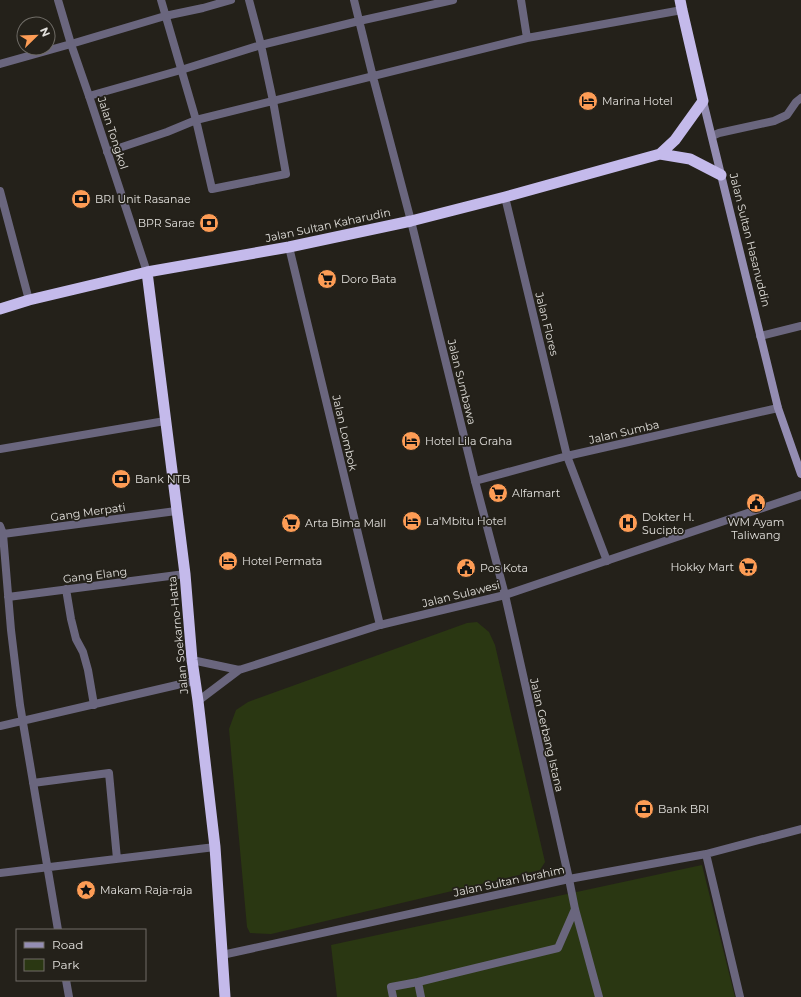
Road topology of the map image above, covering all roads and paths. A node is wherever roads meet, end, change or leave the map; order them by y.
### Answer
1 (58, 0) edge
2 (161, 0) edge
3 (231, 0) edge
4 (249, 0) edge
5 (354, 0) edge
6 (453, 0) edge
7 (521, 0) edge
8 (681, 5) edge
9 (165, 16) junction
10 (359, 21) junction
11 (527, 38) junction
12 (71, 44) junction
13 (261, 45) junction
14 (0, 64) edge
15 (181, 70) junction
16 (373, 77) junction
17 (90, 96) junction
18 (801, 98) edge
19 (273, 101) junction
20 (704, 101) junction
21 (196, 120) junction
22 (712, 136) junction
23 (108, 152) junction
24 (660, 154) junction
25 (721, 175) junction
26 (0, 191) edge
27 (505, 197) junction
28 (2, 208) edge
29 (411, 221) junction
30 (289, 247) junction
31 (147, 272) junction
32 (29, 300) junction
33 (0, 310) edge
34 (801, 326) edge
35 (760, 336) junction
36 (778, 408) junction
37 (165, 421) junction
38 (0, 449) edge
39 (567, 456) junction
40 (801, 474) edge
41 (475, 481) junction
42 (801, 495) edge
43 (176, 511) junction
44 (0, 526) edge
45 (3, 534) junction
46 (607, 561) junction
47 (185, 574) junction
48 (66, 589) junction
49 (5, 593) edge
50 (505, 595) junction
51 (380, 625) junction
52 (192, 660) junction
53 (239, 670) junction
54 (194, 681) junction
55 (198, 701) junction
56 (94, 705) junction
57 (22, 721) junction
58 (0, 726) edge
59 (33, 782) junction
60 (801, 829) edge
61 (214, 847) junction
62 (706, 854) junction
63 (117, 859) junction
64 (47, 868) junction
65 (0, 873) edge
66 (569, 879) junction
67 (575, 910) junction
68 (58, 929) edge
69 (222, 955) junction
70 (66, 981) edge
71 (418, 982) junction
72 (70, 997) edge
73 (225, 997) edge
74 (393, 997) edge
75 (421, 997) edge
76 (599, 997) edge
77 (740, 997) edge

1 - 12 street, Jalan Tongkol
2 - 9 street
3 - 9 street
4 - 13 street
5 - 10 street, Jalan Sumbawa
6 - 10 street
7 - 11 street
8 - 11 street
8 - 20 highway, Jalan Sultan Hasanuddin
9 - 12 street
9 - 15 street
10 - 13 street
10 - 16 street, Jalan Sumbawa
11 - 16 street
12 - 14 street
12 - 17 street, Jalan Tongkol
13 - 15 street
13 - 19 street
15 - 17 street
15 - 21 street
16 - 19 street
16 - 29 street, Jalan Sumbawa
17 - 23 street, Jalan Tongkol
18 - 22 street
19 - 21 street
19 - 21 street
20 - 22 main road, Jalan Sultan Hasanuddin
20 - 24 highway, Jalan Sultan Kaharudin
21 - 23 street
22 - 25 main road, Jalan Sultan Hasanuddin
23 - 31 street, Jalan Tongkol
24 - 25 highway, Jalan Sultan Kaharudin
24 - 27 highway, Jalan Sultan Kaharudin
25 - 35 main road, Jalan Sultan Hasanuddin
26 - 28 street
27 - 29 highway, Jalan Sultan Kaharudin
27 - 39 street, Jalan Flores
28 - 32 street
29 - 30 highway, Jalan Sultan Kaharudin
29 - 41 street, Jalan Sumbawa
30 - 31 highway, Jalan Sultan Kaharudin
30 - 51 street, Jalan Lombok
31 - 32 highway, Jalan Sultan Kaharudin
31 - 37 highway, Jalan Soekarno-Hatta
32 - 33 highway, Jalan Sultan Kaharudin
34 - 35 street
35 - 36 main road, Jalan Sultan Hasanuddin
36 - 39 street, Jalan Sumba
36 - 40 main road, Jalan Sultan Hasanuddin
37 - 38 street
37 - 43 highway, Jalan Soekarno-Hatta
39 - 41 street, Jalan Sumba
39 - 46 street, Jalan Flores
41 - 50 street, Jalan Sumbawa
42 - 46 street, Jalan Sulawesi
43 - 45 street, Gang Merpati
43 - 47 highway, Jalan Soekarno-Hatta
44 - 45 street
45 - 49 street
46 - 50 street, Jalan Sulawesi
47 - 48 street, Gang Elang
47 - 52 highway, Jalan Soekarno-Hatta
48 - 49 street, Gang Elang
48 - 56 street
49 - 57 street
50 - 51 street, Jalan Sulawesi
50 - 66 street, Jalan Gerbang Istana
51 - 53 street, Jalan Sulawesi
52 - 53 street, Jalan Sulawesi
52 - 54 highway, Jalan Soekarno-Hatta
53 - 55 street, Jalan Sulawesi
54 - 55 highway, Jalan Soekarno-Hatta
54 - 56 street
55 - 61 highway, Jalan Soekarno-Hatta
56 - 57 street
57 - 58 street
57 - 59 street
59 - 63 street
59 - 64 street
60 - 62 street, Jalan Sultan Ibrahim
61 - 63 street
61 - 69 highway, Jalan Soekarno-Hatta
62 - 66 street, Jalan Sultan Ibrahim
62 - 77 street
63 - 64 street
64 - 65 street
64 - 68 street
66 - 67 street, Jalan Gerbang Istana
66 - 69 street, Jalan Sultan Ibrahim
67 - 71 street
67 - 76 street, Jalan Gerbang Istana
69 - 73 highway, Jalan Soekarno-Hatta
70 - 72 street
71 - 74 street
71 - 75 street

